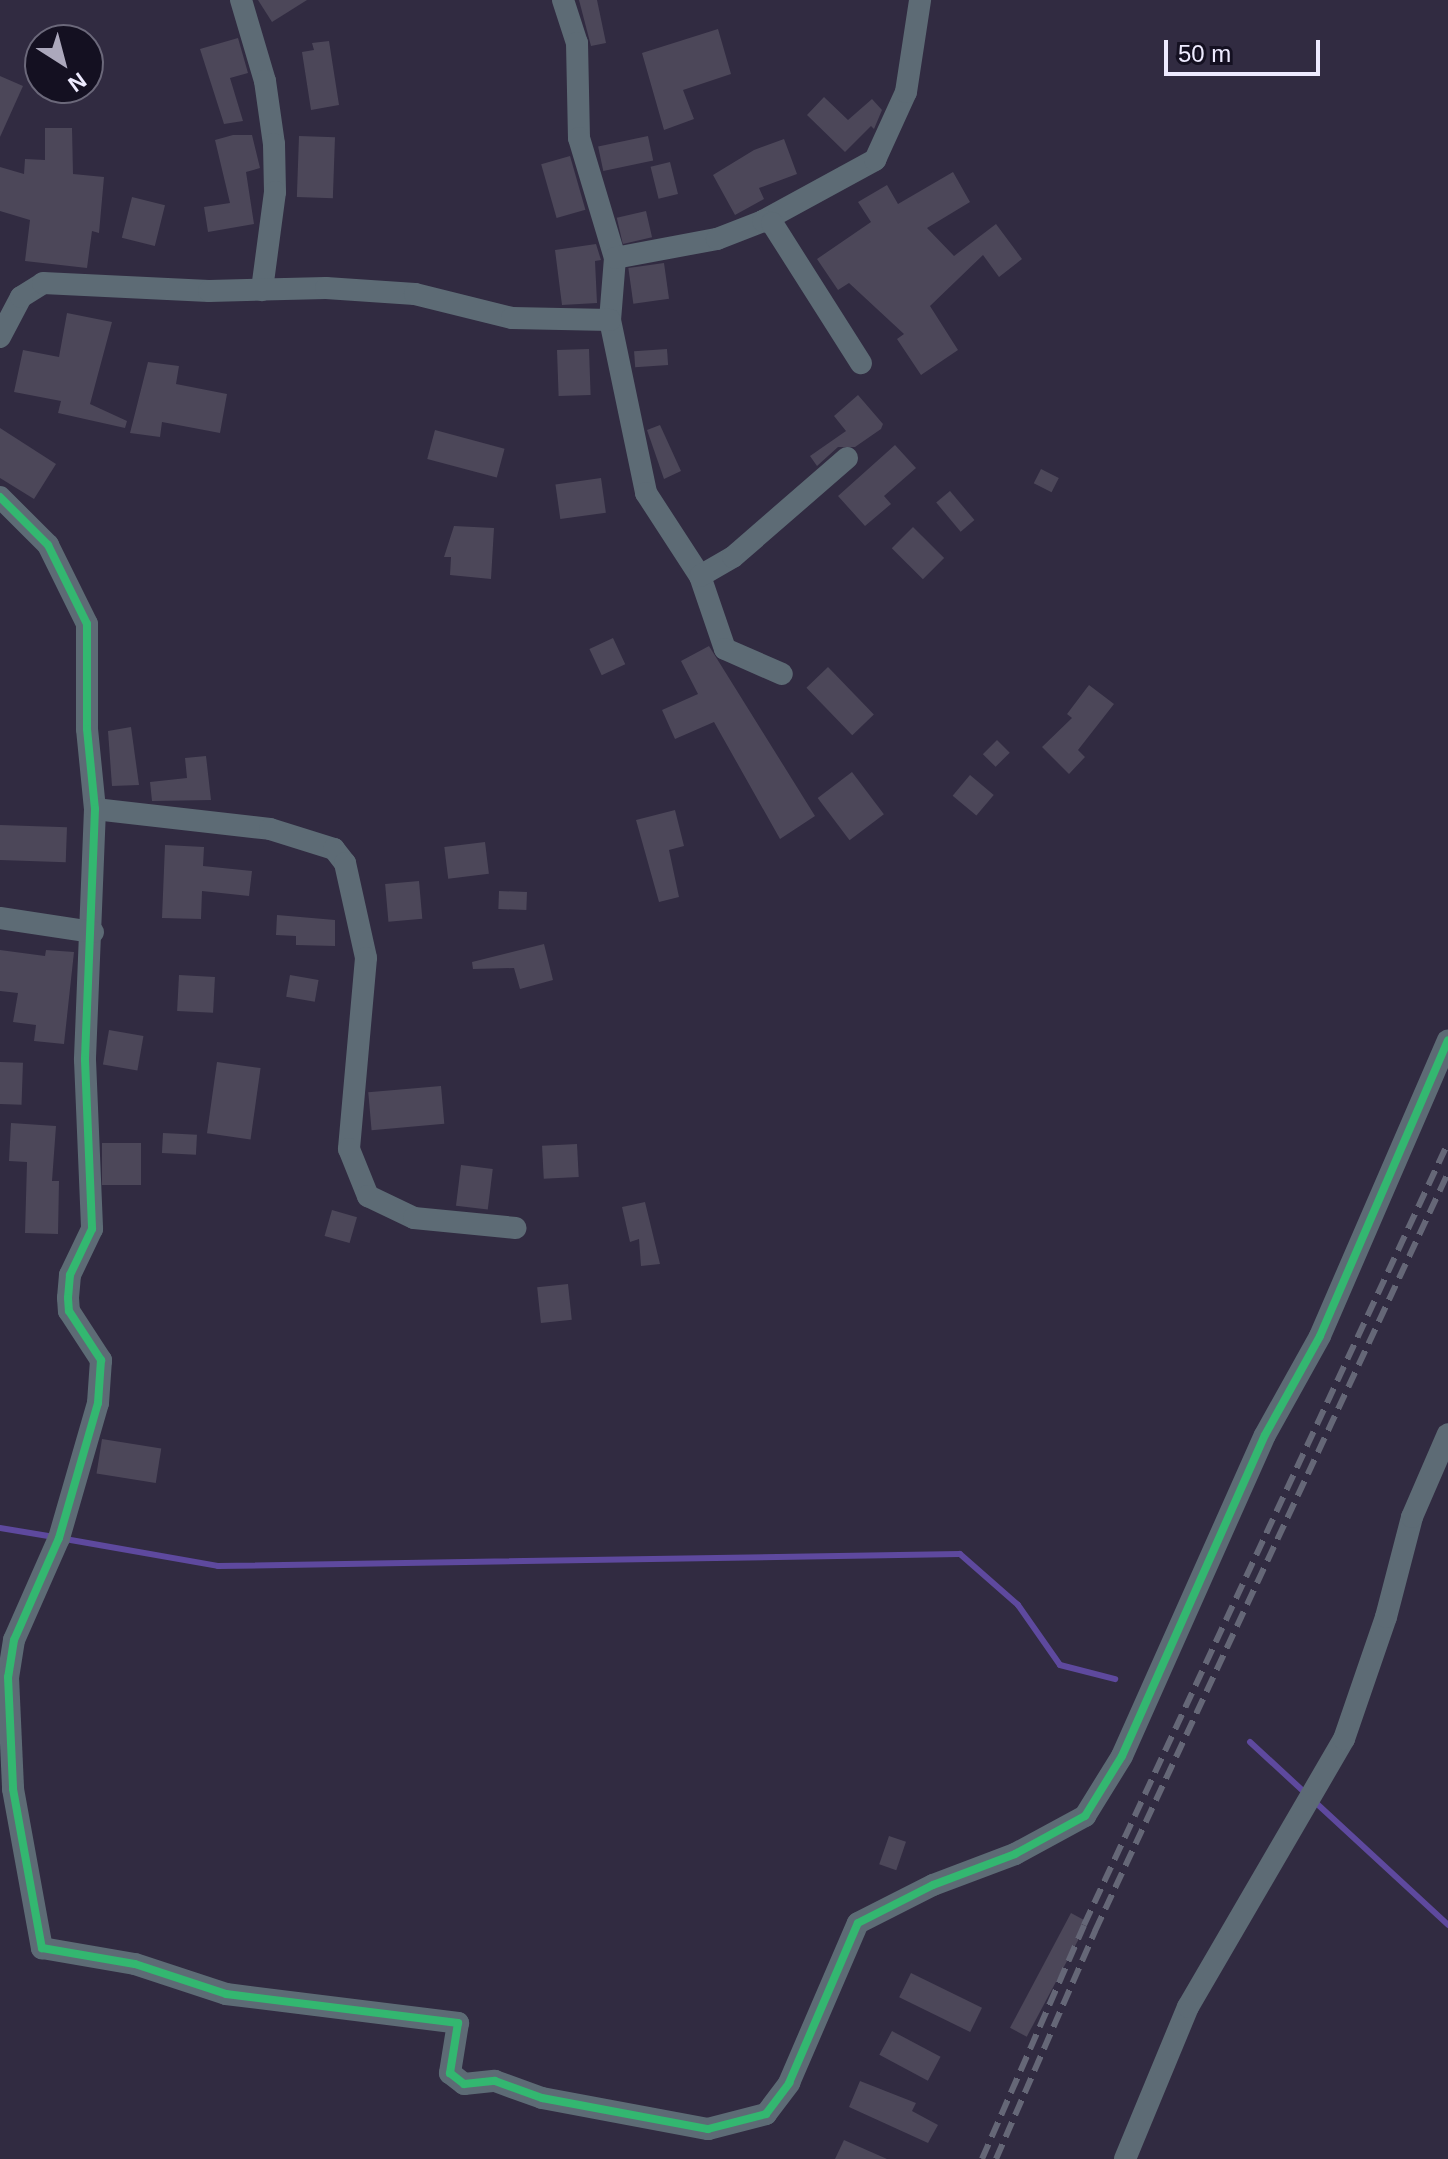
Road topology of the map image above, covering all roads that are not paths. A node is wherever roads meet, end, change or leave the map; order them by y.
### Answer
1 (241, 0) edge
2 (563, 0) edge
3 (920, 0) edge
4 (763, 221) junction
5 (615, 258) junction
6 (262, 290) junction
7 (610, 320) junction
8 (0, 337) edge
9 (861, 363) dead end
10 (847, 458) dead end
11 (0, 497) edge
12 (700, 576) junction
13 (782, 674) dead end
14 (95, 809) junction
15 (0, 918) edge
16 (93, 932) junction
17 (1448, 1040) edge
18 (516, 1228) dead end
19 (1448, 1434) edge
20 (1125, 2159) edge

1 - 6 street
2 - 5 street
3 - 4 street
4 - 5 street
4 - 9 street
5 - 7 street
6 - 7 street
6 - 8 street
7 - 12 street
10 - 12 street
11 - 14 street
12 - 13 street
14 - 16 street
14 - 18 street
15 - 16 street
16 - 17 street
19 - 20 street

